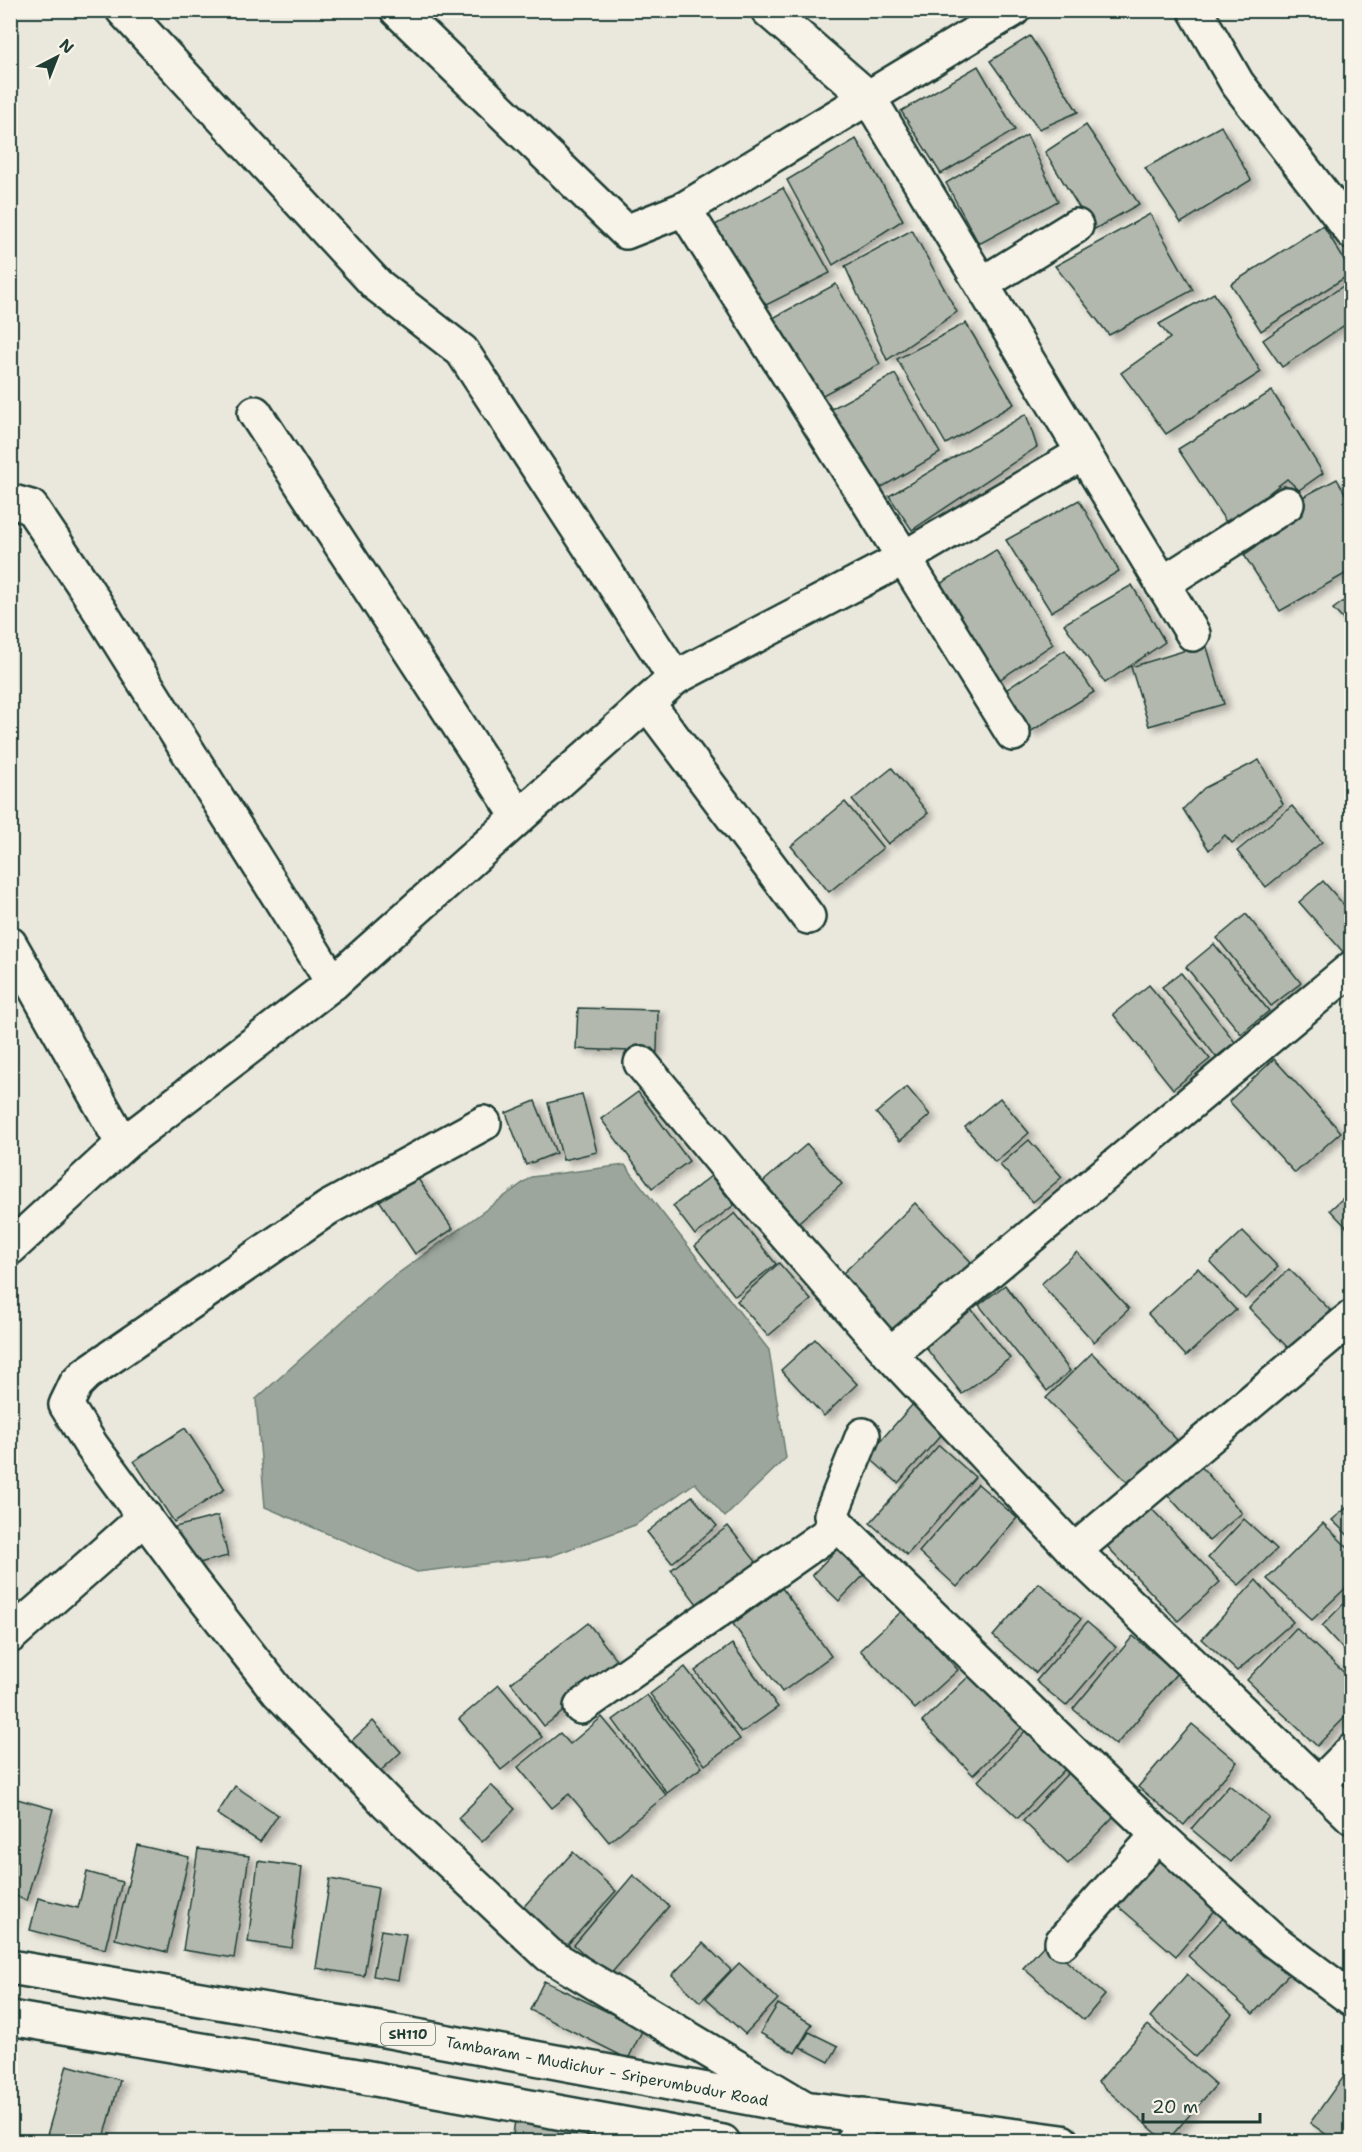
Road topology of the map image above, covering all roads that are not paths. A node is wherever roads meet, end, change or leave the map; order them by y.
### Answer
1 (123, 10) edge
2 (397, 10) edge
3 (768, 10) edge
4 (1013, 10) edge
5 (1195, 10) edge
6 (869, 98) junction
7 (684, 209) junction
8 (1076, 226) dead end
9 (1352, 232) edge
10 (982, 284) junction
11 (255, 412) dead end
12 (1083, 453) junction
13 (10, 501) edge
14 (1287, 504) dead end
15 (904, 558) junction
16 (1162, 584) junction
17 (1193, 634) dead end
18 (675, 678) junction
19 (648, 704) junction
20 (1013, 734) dead end
21 (518, 816) junction
22 (808, 917) dead end
23 (15, 960) edge
24 (1352, 968) edge
25 (333, 983) junction
26 (641, 1063) dead end
27 (484, 1123) dead end
28 (123, 1144) junction
29 (10, 1248) edge
30 (1352, 1317) edge
31 (890, 1354) junction
32 (863, 1435) dead end
33 (145, 1517) junction
34 (839, 1526) junction
35 (1074, 1551) junction
36 (10, 1636) edge
37 (581, 1707) dead end
38 (1352, 1751) edge
39 (1318, 1785) junction
40 (1352, 1817) edge
41 (1158, 1835) junction
42 (1062, 1942) dead end
43 (10, 1967) edge
44 (1352, 2000) edge
45 (10, 2018) edge
46 (804, 2108) junction
47 (858, 2128) edge
48 (649, 2135) edge
49 (723, 2142) edge
50 (1062, 2142) edge

1 - 18 street
2 - 7 street
3 - 6 street
4 - 6 street
5 - 9 street
6 - 7 street
6 - 10 street
7 - 15 street
8 - 10 street
10 - 12 street
11 - 21 street
12 - 15 street
12 - 16 street
13 - 25 street
14 - 16 street
15 - 18 street
15 - 20 street
16 - 17 street
18 - 19 street
19 - 21 street
19 - 22 street
21 - 25 street
23 - 28 street
24 - 31 street
25 - 28 street
26 - 31 street
27 - 33 street
28 - 29 street
30 - 35 street
31 - 35 street
32 - 34 street
33 - 36 street
33 - 46 street
34 - 37 street
34 - 41 street
35 - 39 street
38 - 39 street
39 - 40 street
41 - 42 street
41 - 44 street
43 - 46 street, Tambaram - Mudichur - Sriperumbudur Road / SH110
45 - 48 street
46 - 47 street, Tambaram - Mudichur - Sriperumbudur Road / SH110
47 - 50 street, Tambaram - Mudichur - Sriperumbudur Road / SH110
48 - 49 street

